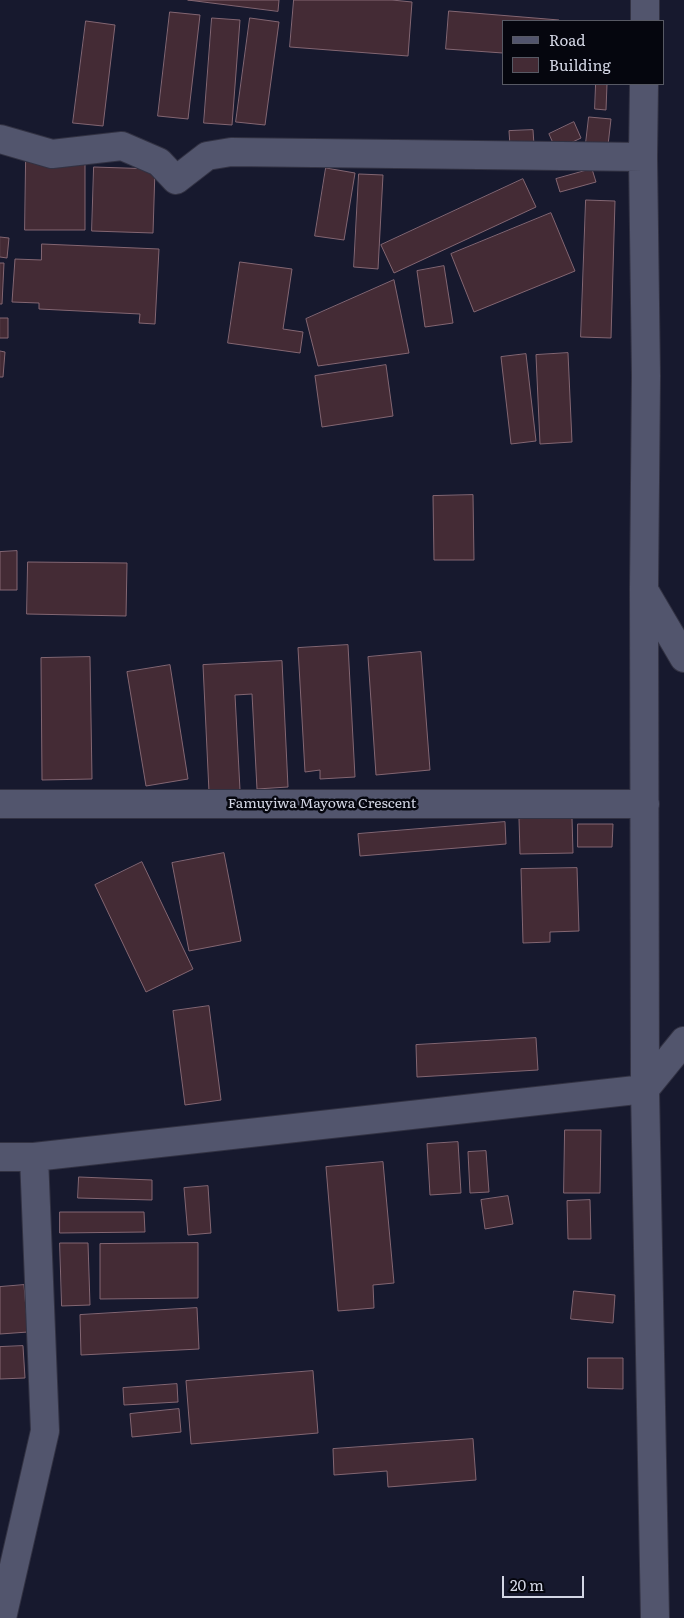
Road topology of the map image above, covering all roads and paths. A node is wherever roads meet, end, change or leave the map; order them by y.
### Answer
1 (645, 0) edge
2 (645, 20) edge
3 (644, 85) edge
4 (0, 140) edge
5 (643, 157) junction
6 (644, 588) junction
7 (684, 658) edge
8 (0, 804) edge
9 (645, 804) junction
10 (684, 1041) edge
11 (645, 1089) junction
12 (0, 1157) edge
13 (34, 1157) junction
14 (2, 1618) edge
15 (655, 1618) edge

1 - 2 street
3 - 5 street
4 - 5 street
5 - 6 street
6 - 7 street
6 - 9 street
8 - 9 street, Famuyiwa Mayowa Crescent
9 - 11 street
10 - 11 street
11 - 13 street
11 - 15 street
12 - 13 street
13 - 14 street

